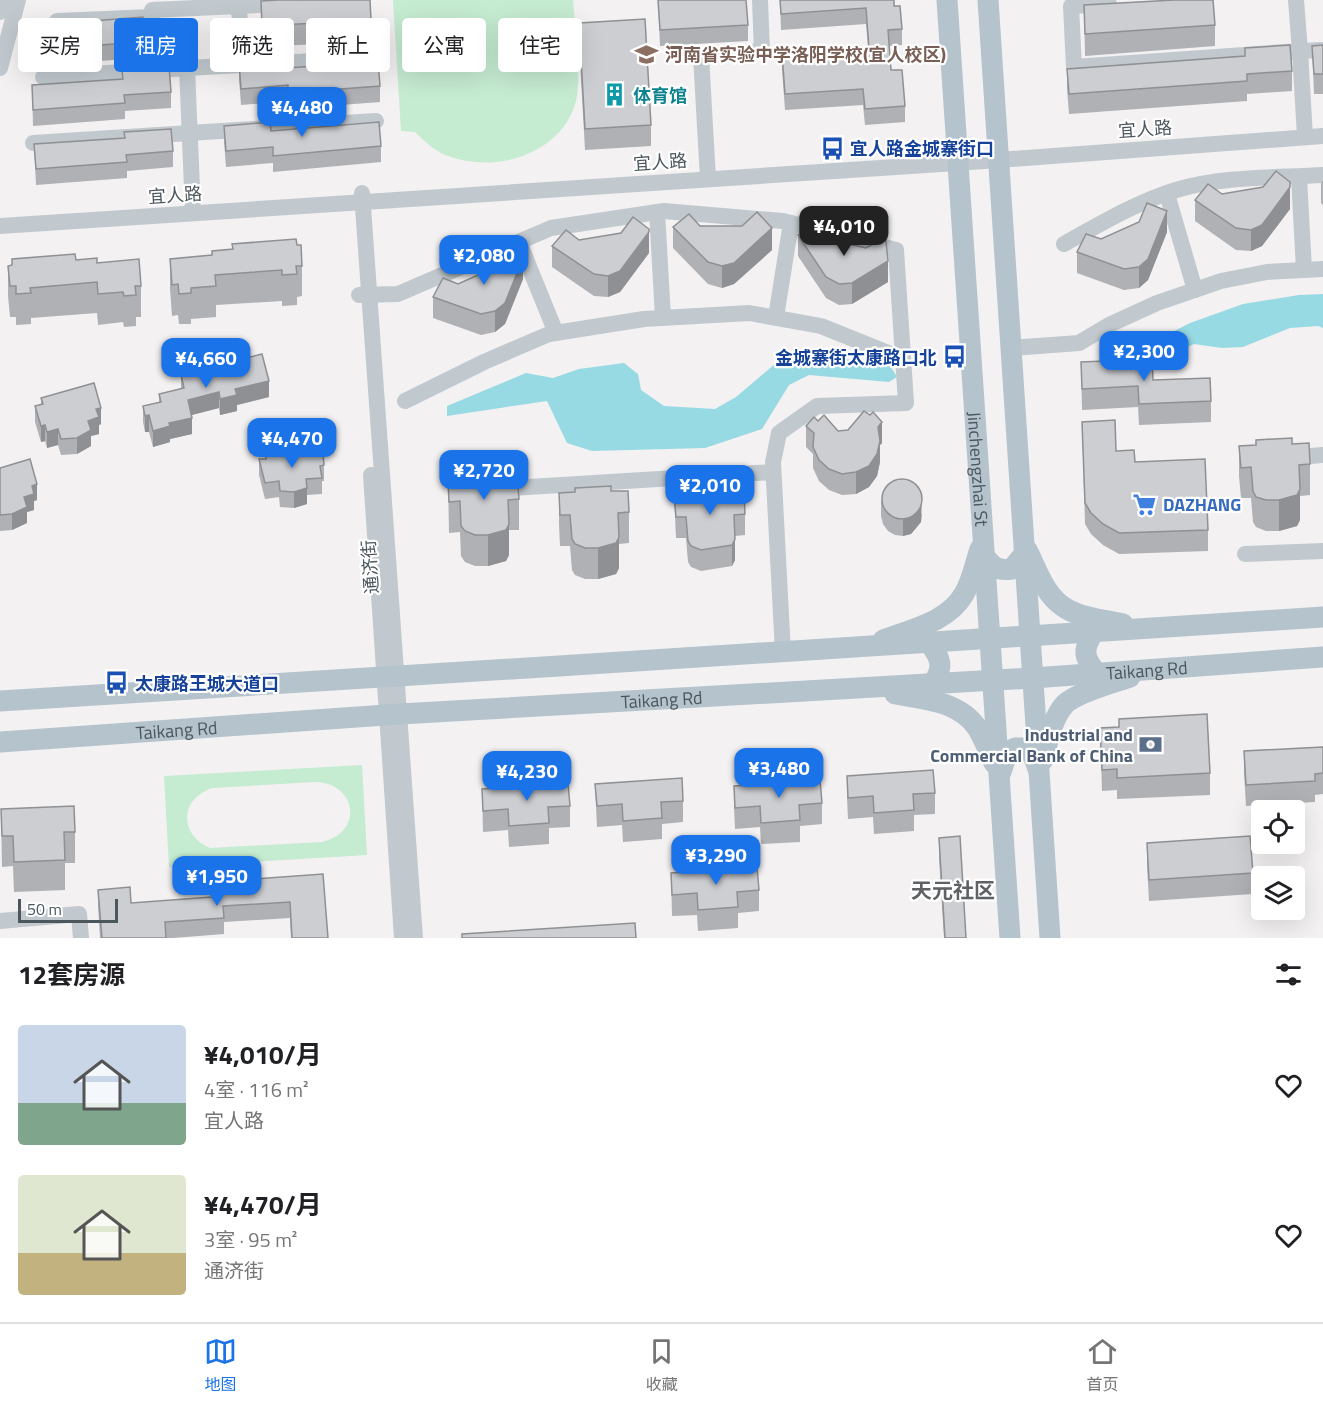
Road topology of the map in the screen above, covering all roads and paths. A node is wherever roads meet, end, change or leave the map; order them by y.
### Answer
1 (3, 0) edge
2 (18, 0) edge
3 (760, 0) edge
4 (946, 0) edge
5 (988, 0) edge
6 (1296, 0) edge
7 (1128, 3) edge
8 (195, 4) edge
9 (295, 4) edge
10 (239, 6) junction
11 (0, 12) edge
12 (152, 17) joint
13 (240, 18) edge
14 (102, 19) edge
15 (1323, 50) edge
16 (1300, 51) junction
17 (0, 68) edge
18 (122, 72) edge
19 (187, 72) edge
20 (43, 77) dead end
21 (376, 121) edge
22 (1323, 127) edge
23 (190, 133) junction
24 (1305, 133) junction
25 (1323, 136) edge
26 (33, 143) edge
27 (998, 155) junction
28 (957, 158) junction
29 (708, 174) junction
30 (1323, 175) edge
31 (1299, 177) junction
32 (1167, 194) junction
33 (357, 197) junction
34 (193, 209) junction
35 (657, 212) junction
36 (0, 217) edge
37 (791, 223) junction
38 (0, 226) edge
39 (519, 242) junction
40 (1065, 244) dead end
41 (1323, 269) edge
42 (1304, 270) junction
43 (1195, 290) junction
44 (364, 295) junction
45 (663, 318) junction
46 (776, 318) junction
47 (556, 333) junction
48 (1011, 348) junction
49 (903, 359) junction
50 (405, 401) dead end
51 (1323, 455) edge
52 (1270, 459) edge
53 (773, 472) junction
54 (484, 490) edge
55 (983, 548) junction
56 (1023, 548) junction
57 (1323, 551) edge
58 (1245, 554) dead end
59 (1323, 617) edge
60 (1149, 629) junction
61 (1093, 633) junction
62 (1029, 638) junction
63 (990, 640) junction
64 (930, 644) junction
65 (860, 648) junction
66 (783, 653) junction
67 (1323, 657) edge
68 (1152, 669) junction
69 (1096, 673) junction
70 (391, 675) junction
71 (1032, 678) junction
72 (993, 680) junction
73 (933, 683) junction
74 (859, 688) junction
75 (0, 701) edge
76 (394, 715) junction
77 (0, 742) edge
78 (1039, 772) junction
79 (999, 775) junction
80 (0, 921) edge
81 (81, 938) edge
82 (402, 938) edge
83 (416, 938) edge
84 (1010, 938) edge
85 (1050, 938) edge

1 - 11 street
2 - 17 street
3 - 29 street
4 - 28 main road, Jinchengzhai St
5 - 27 main road
6 - 16 street
7 - 16 street
8 - 10 street
8 - 12 street
9 - 10 street
10 - 13 street
12 - 14 street
15 - 16 street
16 - 24 street
18 - 20 street
19 - 23 street
21 - 23 street
22 - 24 street, 宜人路
23 - 26 street
23 - 34 street
24 - 25 street, 宜人路
24 - 27 street, 宜人路
27 - 28 street, 宜人路
27 - 48 main road
28 - 29 street, 宜人路
28 - 55 main road, Jinchengzhai St
29 - 33 street, 宜人路
30 - 31 street
31 - 32 street
31 - 42 street
32 - 40 street
32 - 43 street
33 - 34 street, 宜人路
33 - 44 street, 通济街
34 - 36 street, 宜人路
34 - 38 street, 宜人路
35 - 37 street
35 - 39 street
35 - 45 street
37 - 46 street
37 - 49 street
39 - 44 street
39 - 47 street
41 - 42 street
42 - 43 street
43 - 48 street
44 - 70 street, 通济街
45 - 46 street
45 - 47 street
46 - 49 street
47 - 50 street
48 - 56 main road
49 - 53 street
51 - 52 street
53 - 54 street
53 - 66 street
55 - 56 main road
55 - 63 main road, Jinchengzhai St
55 - 65 main road
56 - 60 main road
56 - 62 main road
57 - 58 street
59 - 60 main road
60 - 61 main road
61 - 62 main road
61 - 69 main road
62 - 63 main road
62 - 71 main road
63 - 64 main road
63 - 72 main road, Jinchengzhai St
64 - 65 main road
64 - 73 main road
65 - 66 main road
66 - 70 main road
67 - 68 main road, Taikang Rd
68 - 69 main road, Taikang Rd
68 - 78 main road
69 - 71 main road, Taikang Rd
70 - 75 main road
70 - 76 street, 通济街
71 - 72 main road, Taikang Rd
71 - 78 main road
72 - 73 main road, Taikang Rd
72 - 79 main road, Jinchengzhai St
73 - 74 main road, Taikang Rd
74 - 76 main road, Taikang Rd
74 - 79 main road
76 - 77 main road, Taikang Rd
76 - 82 street, 通济街
76 - 83 street, 通济街
78 - 79 main road
78 - 85 main road
79 - 84 main road, Jinchengzhai St
80 - 81 street

